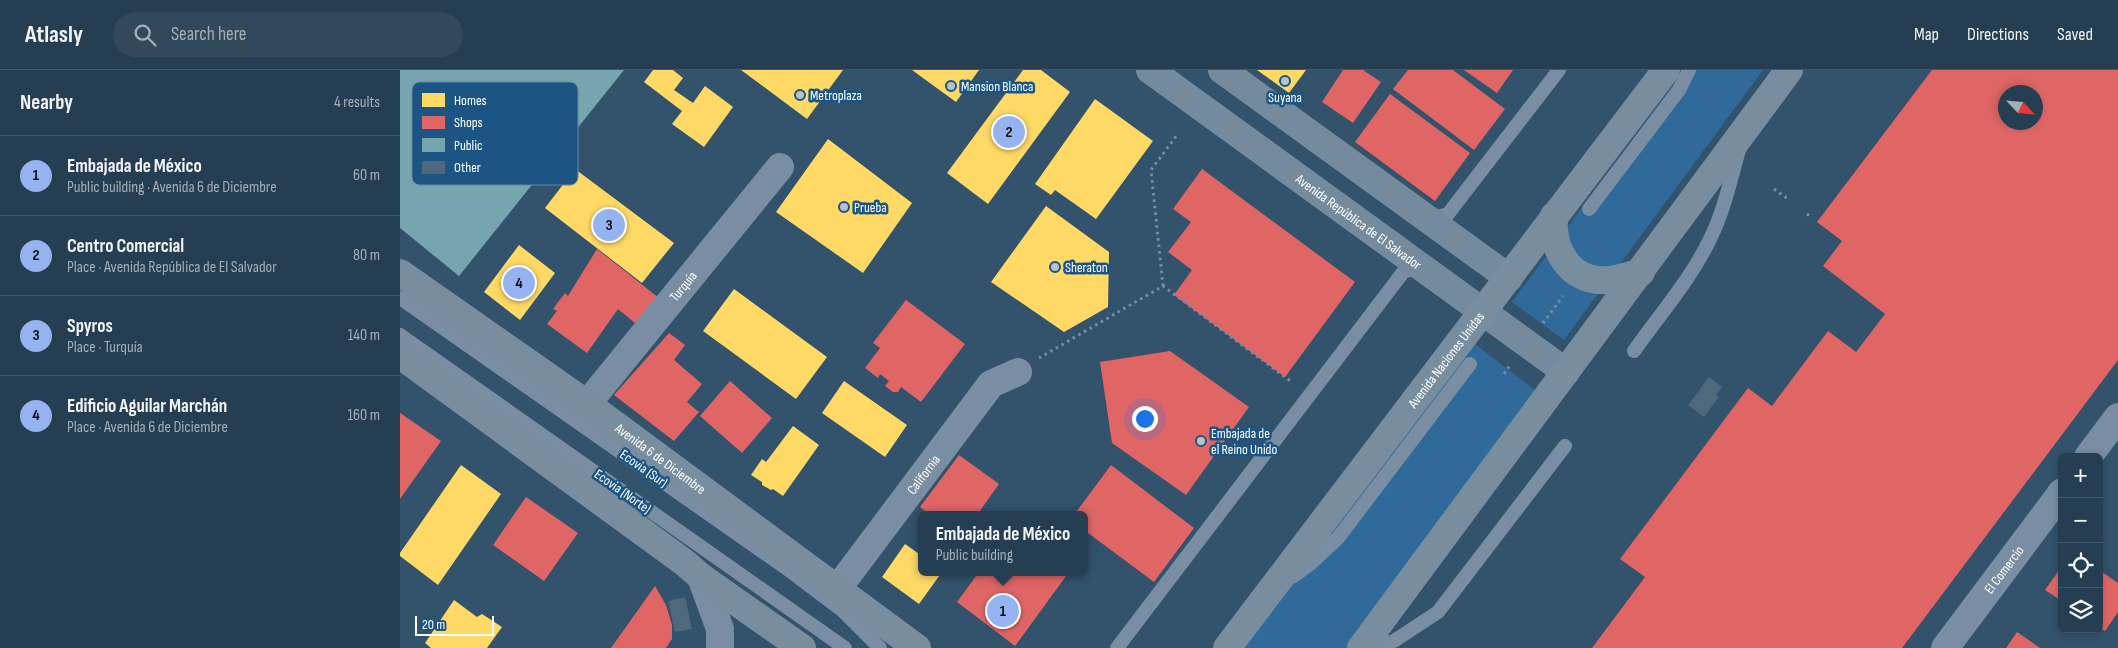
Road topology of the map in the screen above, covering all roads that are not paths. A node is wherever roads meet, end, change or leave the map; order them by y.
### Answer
1 (1150, 70) edge
2 (1222, 70) edge
3 (1559, 70) edge
4 (1666, 70) edge
5 (1689, 70) edge
6 (1789, 70) edge
7 (1745, 128) junction
8 (780, 167) dead end
9 (1589, 209) dead end
10 (1554, 216) junction
11 (1429, 220) junction
12 (1423, 268) junction
13 (1641, 272) junction
14 (400, 273) edge
15 (1509, 278) junction
16 (400, 298) edge
17 (1483, 311) junction
18 (400, 335) edge
19 (1634, 351) dead end
20 (400, 355) edge
21 (1470, 364) dead end
22 (1025, 367) road end
23 (1566, 372) junction
24 (586, 404) junction
25 (2118, 417) edge
26 (1564, 446) dead end
27 (2091, 453) edge
28 (2058, 497) edge
29 (701, 577) junction
30 (838, 588) junction
31 (1270, 593) junction
32 (720, 648) edge
33 (802, 648) edge
34 (846, 648) edge
35 (880, 648) edge
36 (917, 648) edge
37 (1117, 648) edge
38 (1227, 648) edge
39 (1361, 648) edge
40 (1945, 648) edge

1 - 12 street, Avenida República de El Salvador
2 - 11 street
3 - 11 lane
4 - 10 main road, Avenida Naciones Unidas
5 - 9 lane
6 - 7 main road
7 - 13 main road
7 - 19 lane
8 - 24 street, Turquía
10 - 13 main road
10 - 15 main road, Avenida Naciones Unidas
11 - 15 street
12 - 17 street, Avenida República de El Salvador
12 - 37 lane
13 - 23 main road
14 - 24 main road, Avenida 6 de Diciembre
15 - 17 main road, Avenida Naciones Unidas
16 - 35 lane, Ecovia (Sur)
17 - 23 street, Avenida República de El Salvador
17 - 31 main road, Avenida Naciones Unidas
18 - 34 lane, Ecovia (Norte)
20 - 29 main road
21 - 31 lane
22 - 30 street, California
23 - 39 main road
24 - 30 main road, Avenida 6 de Diciembre
25 - 27 street
26 - 39 lane
28 - 40 street, El Comercio
29 - 32 street
29 - 33 main road
30 - 36 main road, Avenida 6 de Diciembre
31 - 38 main road, Avenida Naciones Unidas

